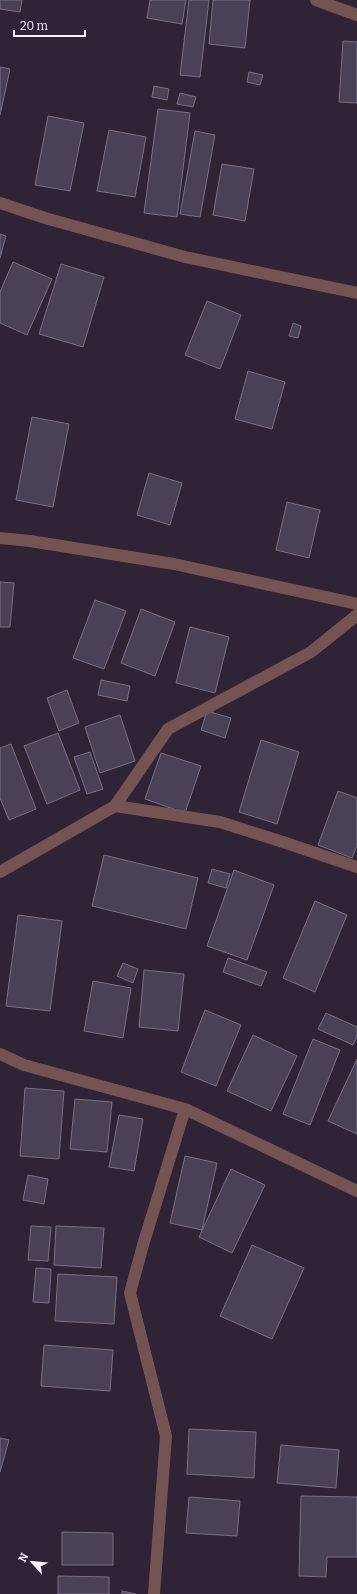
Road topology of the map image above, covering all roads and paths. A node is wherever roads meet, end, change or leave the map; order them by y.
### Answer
1 (316, 0) edge
2 (357, 15) edge
3 (0, 203) edge
4 (357, 293) edge
5 (0, 538) edge
6 (357, 604) edge
7 (357, 615) edge
8 (115, 806) junction
9 (357, 868) edge
10 (0, 872) edge
11 (0, 1054) edge
12 (185, 1109) junction
13 (357, 1191) edge
14 (154, 1594) edge

1 - 2 street
3 - 4 street
5 - 6 street
7 - 8 street
8 - 9 street
8 - 10 street
11 - 12 street
12 - 13 street
12 - 14 street

